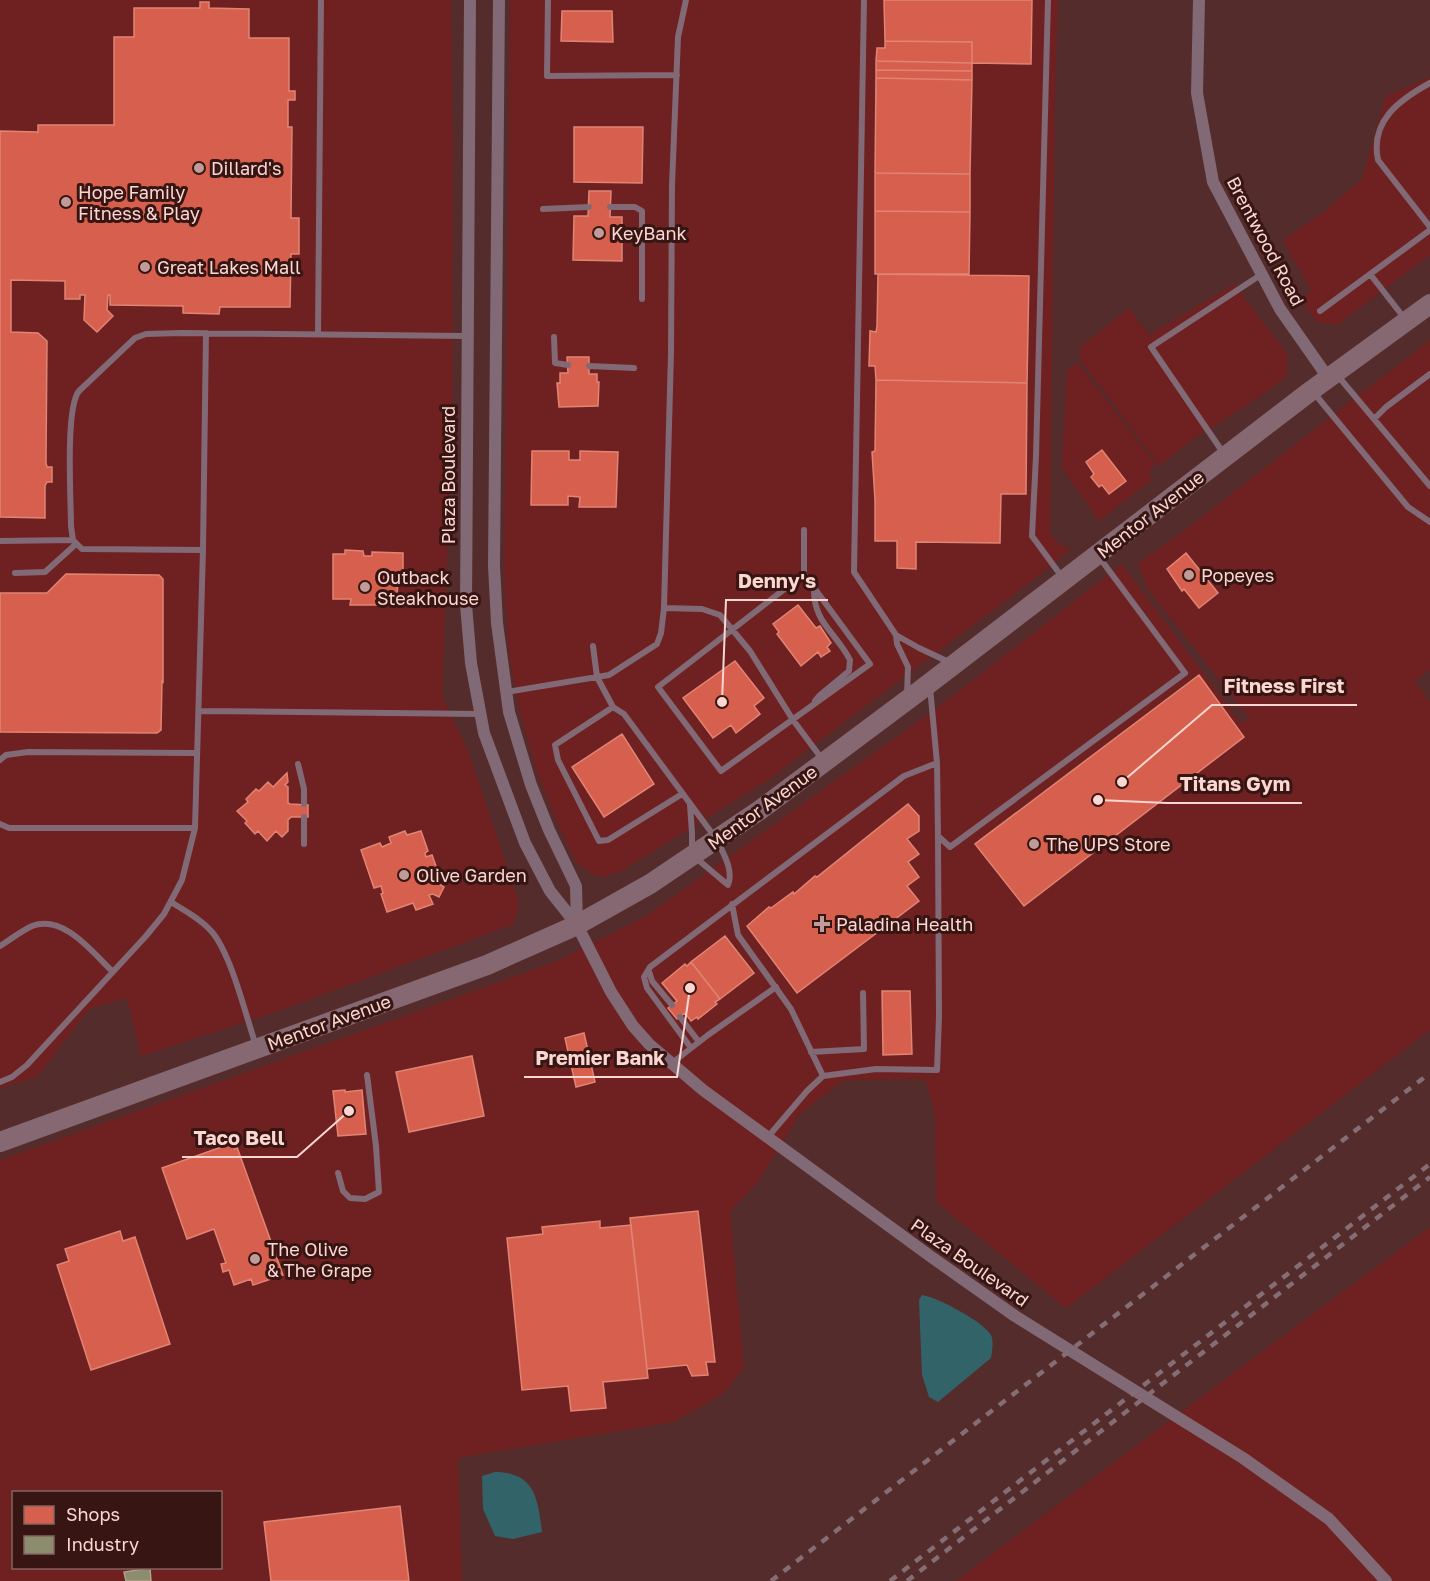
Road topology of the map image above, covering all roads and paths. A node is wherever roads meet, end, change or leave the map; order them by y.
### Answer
1 (321, 0) edge
2 (470, 0) edge
3 (499, 0) edge
4 (548, 0) edge
5 (686, 0) edge
6 (864, 0) edge
7 (1048, 0) edge
8 (1199, 0) edge
9 (677, 75) junction
10 (1430, 83) edge
11 (589, 207) dead end
12 (610, 207) dead end
13 (543, 209) dead end
14 (1429, 232) edge
15 (1262, 274) junction
16 (1370, 274) junction
17 (642, 299) dead end
18 (1430, 304) edge
19 (1320, 311) dead end
20 (1407, 322) junction
21 (206, 333) junction
22 (318, 334) junction
23 (467, 336) junction
24 (554, 337) dead end
25 (568, 365) dead end
26 (589, 366) dead end
27 (634, 368) dead end
28 (1430, 374) edge
29 (1332, 376) junction
30 (1312, 390) junction
31 (1374, 419) junction
32 (1226, 457) junction
33 (1430, 486) edge
34 (1430, 522) edge
35 (804, 530) dead end
36 (0, 541) edge
37 (75, 542) junction
38 (203, 550) junction
39 (1097, 555) junction
40 (15, 573) dead end
41 (804, 574) junction
42 (1064, 580) junction
43 (814, 588) junction
44 (664, 608) junction
45 (733, 630) junction
46 (896, 635) junction
47 (593, 646) dead end
48 (955, 664) junction
49 (597, 677) junction
50 (930, 683) junction
51 (506, 692) junction
52 (907, 701) junction
53 (613, 707) junction
54 (811, 707) junction
55 (199, 711) junction
56 (480, 714) junction
57 (793, 720) junction
58 (196, 753) junction
59 (0, 760) edge
60 (824, 762) junction
61 (937, 763) junction
62 (298, 764) dead end
63 (682, 794) junction
64 (304, 804) dead end
65 (690, 804) junction
66 (304, 817) dead end
67 (0, 824) edge
68 (195, 828) junction
69 (938, 836) junction
70 (717, 840) junction
71 (304, 844) dead end
72 (692, 857) junction
73 (171, 902) junction
74 (732, 904) junction
75 (577, 925) junction
76 (0, 946) edge
77 (650, 967) junction
78 (113, 972) junction
79 (776, 987) junction
80 (863, 993) dead end
81 (672, 1005) dead end
82 (681, 1017) dead end
83 (699, 1042) junction
84 (691, 1048) junction
85 (257, 1049) junction
86 (811, 1052) junction
87 (671, 1064) junction
88 (367, 1075) dead end
89 (823, 1076) junction
90 (0, 1083) edge
91 (767, 1138) junction
92 (0, 1142) edge
93 (338, 1173) dead end
94 (1386, 1581) edge

1 - 22 lane
2 - 23 street, Plaza Boulevard
3 - 51 street, Plaza Boulevard
4 - 9 lane
5 - 9 lane
6 - 46 lane
7 - 42 lane
8 - 15 street, Brentwood Road
9 - 44 lane
10 - 14 lane
11 - 13 lane
12 - 17 lane
14 - 16 lane
15 - 29 street, Brentwood Road
15 - 32 lane
16 - 19 lane
16 - 20 lane
18 - 20 main road, Mentor Avenue
20 - 29 main road, Mentor Avenue
21 - 22 lane
21 - 37 lane
21 - 38 lane
22 - 23 lane
23 - 56 street, Plaza Boulevard
24 - 25 lane
26 - 27 lane
28 - 31 lane
29 - 30 main road, Mentor Avenue
29 - 31 lane
30 - 32 main road, Mentor Avenue
30 - 34 lane
31 - 33 lane
32 - 39 main road, Mentor Avenue
35 - 41 lane
36 - 37 lane
37 - 38 lane
37 - 40 lane
38 - 55 lane
39 - 42 main road, Mentor Avenue
39 - 69 lane
41 - 43 lane
41 - 45 lane
42 - 48 main road, Mentor Avenue
43 - 54 lane
43 - 54 lane
44 - 45 lane
44 - 49 lane
45 - 57 lane
45 - 57 lane
46 - 48 lane
46 - 52 lane
47 - 49 lane
48 - 50 main road, Mentor Avenue
49 - 51 lane
49 - 53 lane
50 - 52 main road, Mentor Avenue
50 - 61 lane
51 - 75 street, Plaza Boulevard
52 - 60 main road, Mentor Avenue
53 - 63 lane
53 - 63 lane
54 - 57 lane
55 - 56 lane
55 - 58 lane
56 - 75 street, Plaza Boulevard
57 - 60 lane
58 - 59 lane
58 - 68 lane
60 - 70 main road, Mentor Avenue
61 - 69 lane
61 - 74 lane
62 - 64 lane
63 - 65 lane
65 - 70 lane
65 - 72 lane
66 - 71 lane
67 - 68 lane
68 - 73 lane
69 - 89 lane
70 - 72 main road, Mentor Avenue
70 - 72 lane
72 - 75 main road, Mentor Avenue
73 - 78 lane
73 - 85 lane
74 - 77 lane
74 - 79 lane
75 - 85 main road, Mentor Avenue
75 - 87 street, Plaza Boulevard
76 - 78 lane
77 - 81 lane
77 - 84 lane
78 - 90 lane
79 - 83 lane
79 - 86 lane
80 - 86 lane
82 - 83 lane
83 - 84 lane
84 - 87 lane
85 - 92 main road, Mentor Avenue
86 - 89 lane
87 - 91 street, Plaza Boulevard
88 - 93 lane
89 - 91 lane
91 - 94 street, Plaza Boulevard

